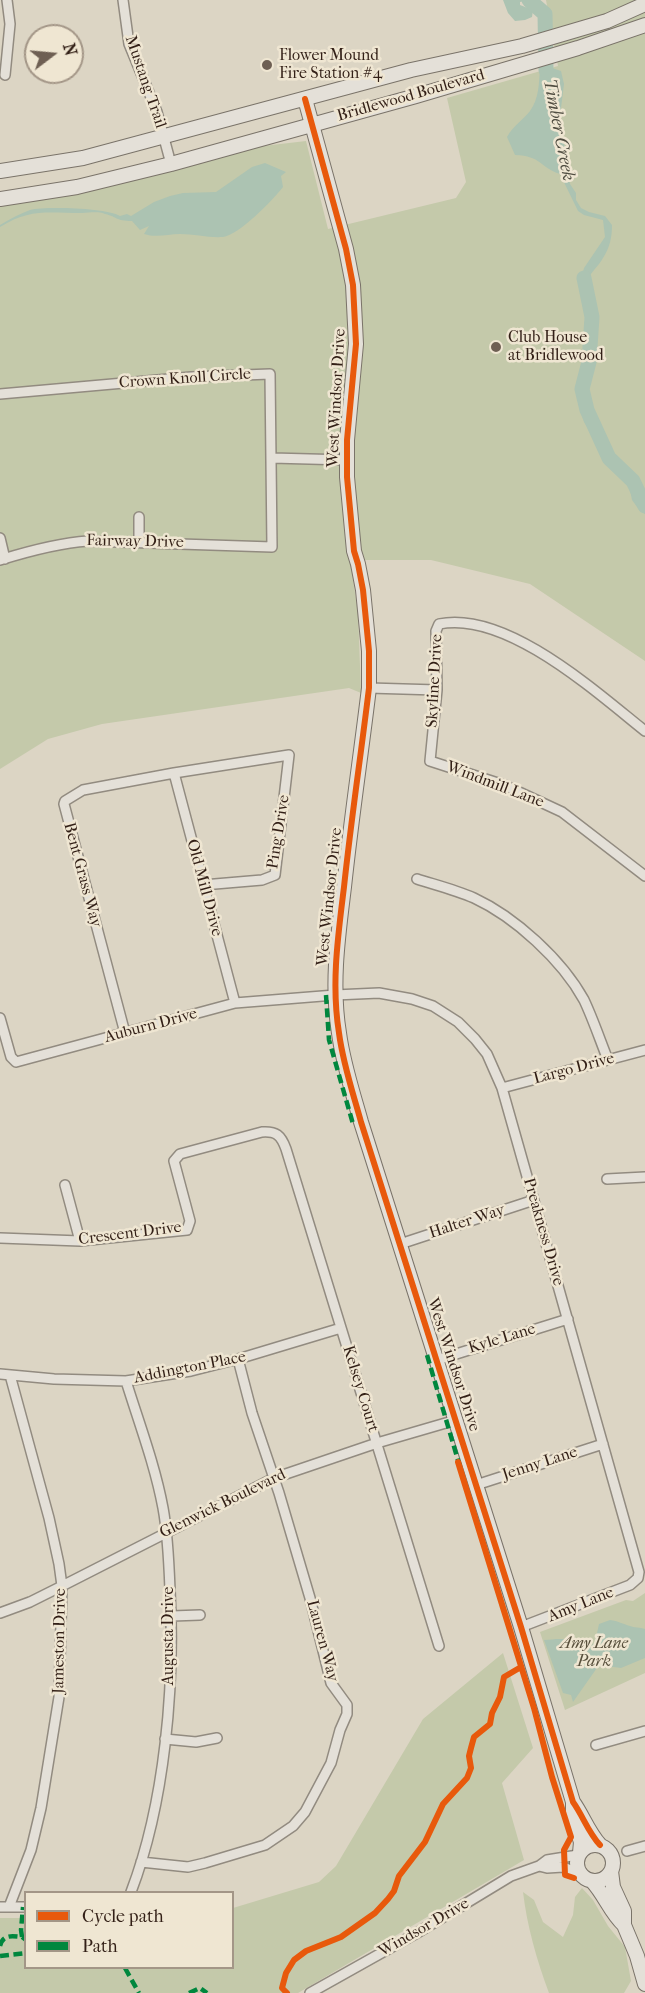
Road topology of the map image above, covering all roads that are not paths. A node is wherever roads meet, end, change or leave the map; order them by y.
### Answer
1 (7, 0) edge
2 (123, 0) edge
3 (645, 4) edge
4 (645, 26) edge
5 (5, 75) dead end
6 (305, 99) junction
7 (313, 125) junction
8 (241, 130) junction
9 (164, 137) junction
10 (171, 164) junction
11 (0, 171) edge
12 (0, 199) edge
13 (0, 394) edge
14 (272, 458) junction
15 (347, 460) junction
16 (139, 517) dead end
17 (0, 538) edge
18 (140, 541) junction
19 (272, 547) joint
20 (3, 560) edge
21 (369, 688) junction
22 (437, 690) junction
23 (645, 731) edge
24 (289, 755) joint
25 (430, 761) joint
26 (174, 772) junction
27 (645, 876) edge
28 (417, 879) dead end
29 (203, 885) junction
30 (335, 994) junction
31 (235, 1003) junction
32 (0, 1018) edge
33 (124, 1033) junction
34 (645, 1050) edge
35 (608, 1060) junction
36 (502, 1088) junction
37 (278, 1134) joint
38 (645, 1178) edge
39 (607, 1179) dead end
40 (65, 1185) dead end
41 (534, 1200) junction
42 (0, 1238) edge
43 (80, 1240) junction
44 (400, 1244) junction
45 (568, 1319) junction
46 (341, 1328) junction
47 (238, 1359) junction
48 (437, 1360) junction
49 (5, 1374) edge
50 (126, 1381) junction
51 (456, 1420) junction
52 (377, 1443) junction
53 (603, 1444) junction
54 (274, 1478) junction
55 (476, 1485) junction
56 (166, 1532) junction
57 (638, 1578) joint
58 (62, 1586) junction
59 (0, 1613) edge
60 (200, 1615) dead end
61 (172, 1616) junction
62 (521, 1628) junction
63 (439, 1646) dead end
64 (645, 1731) edge
65 (217, 1738) dead end
66 (165, 1739) junction
67 (596, 1745) dead end
68 (573, 1802) junction
69 (600, 1845) junction
70 (645, 1846) edge
71 (627, 1851) dead end
72 (579, 1854) junction
73 (141, 1862) junction
74 (539, 1866) junction
75 (611, 1871) junction
76 (586, 1877) junction
77 (132, 1891) edge
78 (5, 1907) edge
79 (24, 1907) edge
80 (624, 1925) junction
81 (645, 1984) edge
82 (310, 1993) edge

1 - 5 street
2 - 9 street, Mustang Trail
3 - 6 street, Bridlewood Boulevard
4 - 7 street, Bridlewood Boulevard
6 - 7 street, West Windsor Drive
6 - 8 street, Bridlewood Boulevard
7 - 8 street, Bridlewood Boulevard
7 - 15 street, West Windsor Drive
8 - 9 street, Bridlewood Boulevard
8 - 10 street, Bridlewood Boulevard
9 - 10 street, Mustang Trail
9 - 11 street, Bridlewood Boulevard
10 - 12 street, Bridlewood Boulevard
13 - 14 street, Crown Knoll Circle
14 - 15 street
14 - 19 street, Crown Knoll Circle
15 - 21 street, West Windsor Drive
16 - 18 street
17 - 20 street
18 - 19 street, Fairway Drive
18 - 20 street, Fairway Drive
21 - 22 street
21 - 30 street, West Windsor Drive
22 - 23 street, Skyline Drive
22 - 25 street, Skyline Drive
24 - 26 street, Bent Grass Way
24 - 29 street, Ping Drive
25 - 27 street, Windmill Lane
26 - 29 street, Old Mill Drive
26 - 33 street, Bent Grass Way
28 - 35 street
29 - 31 street, Old Mill Drive
30 - 31 street, Auburn Drive
30 - 36 street, Preakness Drive
30 - 44 street, West Windsor Drive
31 - 33 street, Auburn Drive
32 - 33 street, Auburn Drive
34 - 35 street, Largo Drive
35 - 36 street, Largo Drive
36 - 41 street, Preakness Drive
37 - 43 street, Crescent Drive
37 - 46 street, Kelsey Court
38 - 39 street
40 - 43 street
41 - 44 street, Halter Way
41 - 45 street, Preakness Drive
42 - 43 street, Crescent Drive
44 - 48 street, West Windsor Drive
45 - 48 street, Kyle Lane
45 - 53 street, Preakness Drive
46 - 47 street, Addington Place
46 - 52 street, Kelsey Court
47 - 50 street, Addington Place
47 - 54 street, Lauren Way
48 - 51 street, West Windsor Drive
49 - 50 street, Addington Place
49 - 58 street, Jameston Drive
50 - 56 street, Augusta Drive
51 - 52 street, Glenwick Boulevard
51 - 55 street, West Windsor Drive
52 - 54 street, Glenwick Boulevard
52 - 63 street, Kelsey Court
53 - 55 street, Jenny Lane
53 - 57 street, Preakness Drive
54 - 56 street, Glenwick Boulevard
54 - 73 street, Lauren Way
55 - 62 street, West Windsor Drive
56 - 58 street, Glenwick Boulevard
56 - 61 street, Augusta Drive
57 - 62 street, Amy Lane
58 - 59 street, Glenwick Boulevard
58 - 78 street, Jameston Drive
60 - 61 street
61 - 66 street, Augusta Drive
62 - 68 street, West Windsor Drive
64 - 67 street
65 - 66 street
66 - 73 street, Augusta Drive
68 - 69 street, West Windsor Drive
68 - 72 street, West Windsor Drive
69 - 72 street
69 - 75 street, West Windsor Drive
70 - 71 street
72 - 74 street, Windsor Drive
72 - 76 street, West Windsor Drive
73 - 77 street, Augusta Drive
74 - 76 street, Windsor Drive
74 - 82 street, Windsor Drive
75 - 76 street
75 - 80 street, West Windsor Drive
76 - 80 street, West Windsor Drive
78 - 79 street
80 - 81 street, West Windsor Drive

